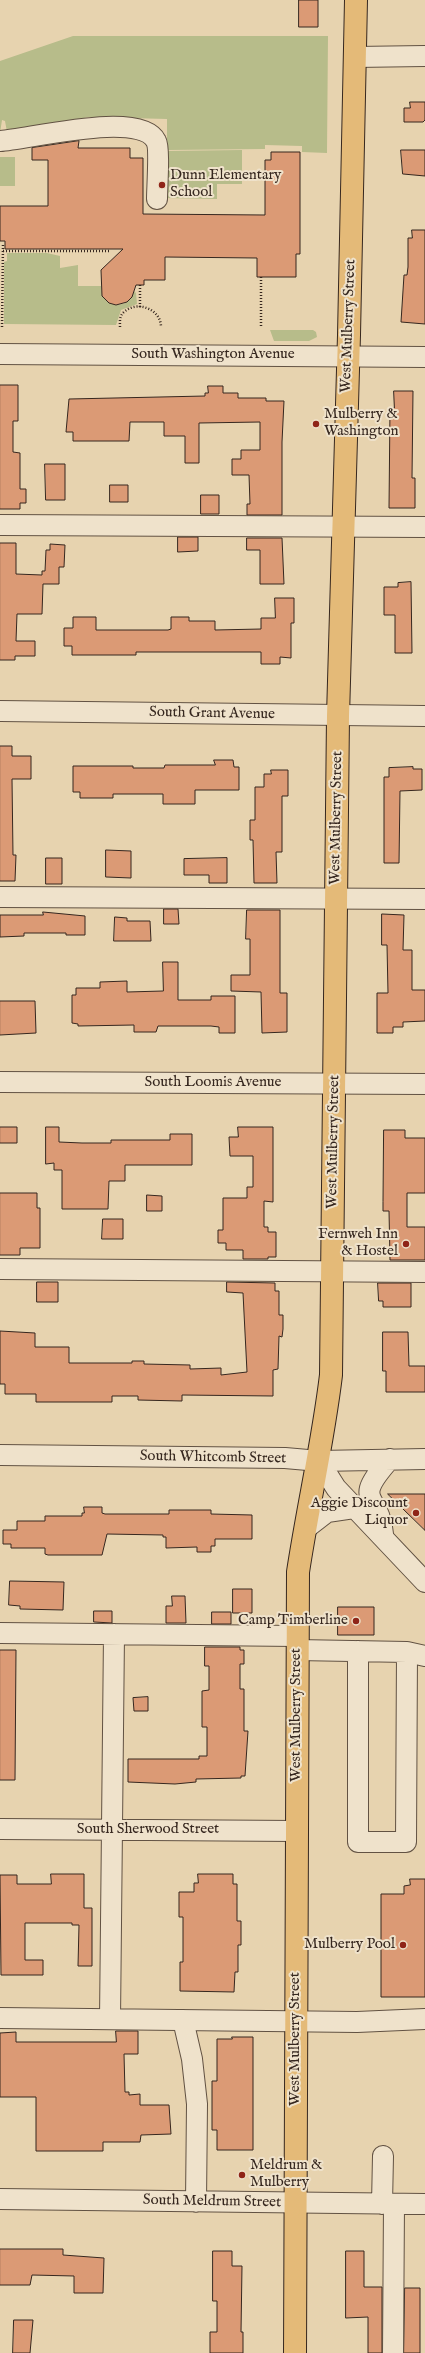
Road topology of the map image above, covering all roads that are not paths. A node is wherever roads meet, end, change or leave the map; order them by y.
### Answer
1 (356, 0) edge
2 (425, 56) edge
3 (355, 57) junction
4 (0, 140) edge
5 (157, 199) dead end
6 (0, 354) edge
7 (349, 356) junction
8 (425, 357) edge
9 (0, 525) edge
10 (342, 526) junction
11 (425, 527) edge
12 (0, 712) edge
13 (338, 716) junction
14 (425, 716) edge
15 (0, 897) edge
16 (336, 899) junction
17 (425, 900) edge
18 (0, 1082) edge
19 (335, 1084) junction
20 (425, 1084) edge
21 (0, 1269) edge
22 (333, 1272) junction
23 (425, 1272) edge
24 (0, 1455) edge
25 (390, 1459) junction
26 (425, 1459) edge
27 (319, 1462) junction
28 (354, 1508) junction
29 (305, 1529) junction
30 (383, 1540) junction
31 (425, 1582) edge
32 (0, 1634) edge
33 (114, 1634) junction
34 (297, 1643) junction
35 (358, 1650) junction
36 (416, 1654) edge
37 (0, 1829) edge
38 (112, 1830) junction
39 (296, 1831) junction
40 (0, 2018) edge
41 (110, 2019) junction
42 (425, 2019) edge
43 (183, 2020) junction
44 (296, 2021) junction
45 (383, 2156) dead end
46 (0, 2199) edge
47 (196, 2202) junction
48 (295, 2203) junction
49 (388, 2204) junction
50 (425, 2204) edge
51 (295, 2353) edge
52 (393, 2353) edge

1 - 3 main road, West Mulberry Street
2 - 3 street
3 - 7 main road, West Mulberry Street
4 - 5 street
6 - 7 street, South Washington Avenue
7 - 8 street, South Washington Avenue
7 - 10 main road, West Mulberry Street
9 - 10 street
10 - 11 street
10 - 13 main road, West Mulberry Street
12 - 13 street, South Grant Avenue
13 - 14 street, South Grant Avenue
13 - 16 main road, West Mulberry Street
15 - 16 street
16 - 17 street
16 - 19 main road, West Mulberry Street
18 - 19 street, South Loomis Avenue
19 - 20 street, South Loomis Avenue
19 - 22 main road, West Mulberry Street
21 - 22 street
22 - 23 street
22 - 27 main road, West Mulberry Street
24 - 27 street, South Whitcomb Street
25 - 26 street, South Whitcomb Street
25 - 27 street, South Whitcomb Street
25 - 30 street
27 - 28 street
27 - 29 main road, West Mulberry Street
28 - 29 street
28 - 30 street
29 - 34 main road, West Mulberry Street
30 - 31 street
32 - 33 street
33 - 34 street
33 - 38 street
34 - 35 street
34 - 39 main road, West Mulberry Street
35 - 36 street
35 - 36 street
37 - 38 street, South Sherwood Street
38 - 39 street, South Sherwood Street
38 - 41 street
39 - 44 main road, West Mulberry Street
40 - 41 street
41 - 43 street
42 - 44 street
43 - 44 street
43 - 47 street
44 - 48 main road, West Mulberry Street
45 - 49 street
46 - 47 street, South Meldrum Street
47 - 48 street, South Meldrum Street
48 - 49 street, South Meldrum Street
48 - 51 main road, West Mulberry Street
49 - 50 street, South Meldrum Street
49 - 52 street

